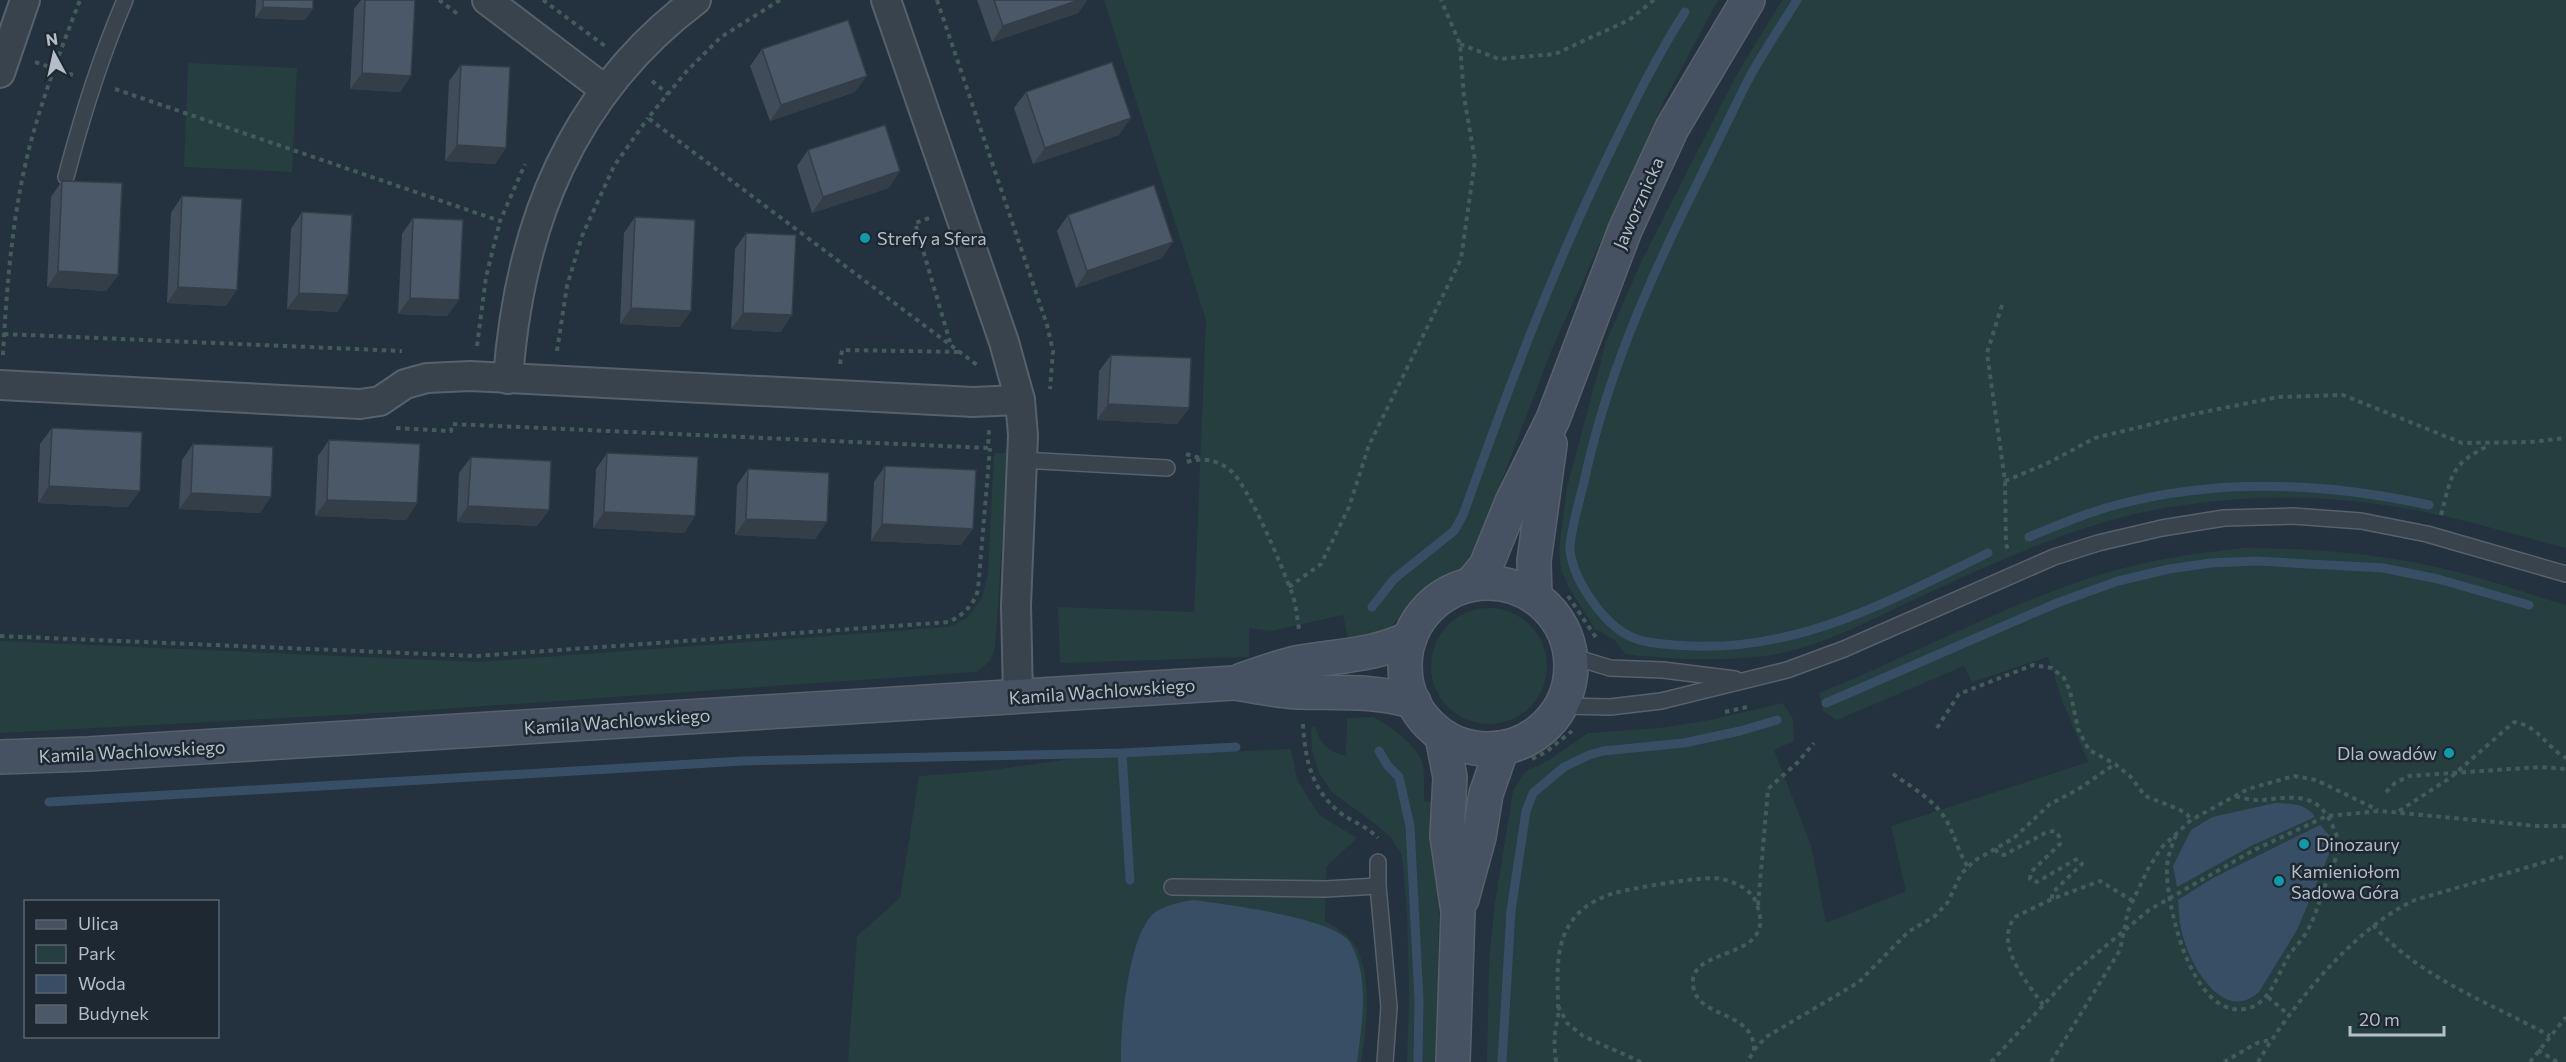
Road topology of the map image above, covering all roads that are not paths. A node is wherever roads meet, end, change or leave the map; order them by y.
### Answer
1 (25, 0) edge
2 (125, 0) edge
3 (487, 0) edge
4 (696, 0) edge
5 (886, 0) edge
6 (1748, 0) edge
7 (3, 63) edge
8 (604, 89) junction
9 (66, 177) dead end
10 (508, 378) junction
11 (1, 385) edge
12 (1020, 400) junction
13 (1553, 419) junction
14 (1022, 453) junction
15 (1167, 468) road end
16 (2566, 573) edge
17 (1471, 584) junction
18 (1549, 592) junction
19 (1410, 638) junction
20 (1571, 656) junction
21 (1744, 680) junction
22 (1234, 683) junction
23 (1018, 696) junction
24 (1414, 702) junction
25 (1571, 716) junction
26 (1442, 736) junction
27 (1514, 755) junction
28 (0, 757) edge
29 (1378, 862) dead end
30 (1378, 886) junction
31 (1172, 887) dead end
32 (1458, 912) junction
33 (1385, 1062) edge
34 (1453, 1062) edge

1 - 7 street
2 - 9 lane
3 - 8 street
4 - 8 street
5 - 12 street
6 - 13 street, Jaworznicka
8 - 10 street
10 - 11 street
10 - 12 street
12 - 14 street
13 - 17 street, Jaworznicka
13 - 18 street, Jaworznicka
14 - 15 lane
14 - 23 street
16 - 21 lane
17 - 18 street
17 - 19 street
18 - 20 street
19 - 22 street, Kamila Wachlowskiego
19 - 24 street
20 - 21 lane
20 - 25 street
21 - 25 lane
22 - 23 street, Kamila Wachlowskiego
22 - 24 street, Kamila Wachlowskiego
23 - 28 street, Kamila Wachlowskiego
24 - 26 street
25 - 27 street
26 - 27 street
26 - 32 street
27 - 32 street
29 - 30 lane
30 - 31 lane
30 - 33 lane
32 - 34 street

